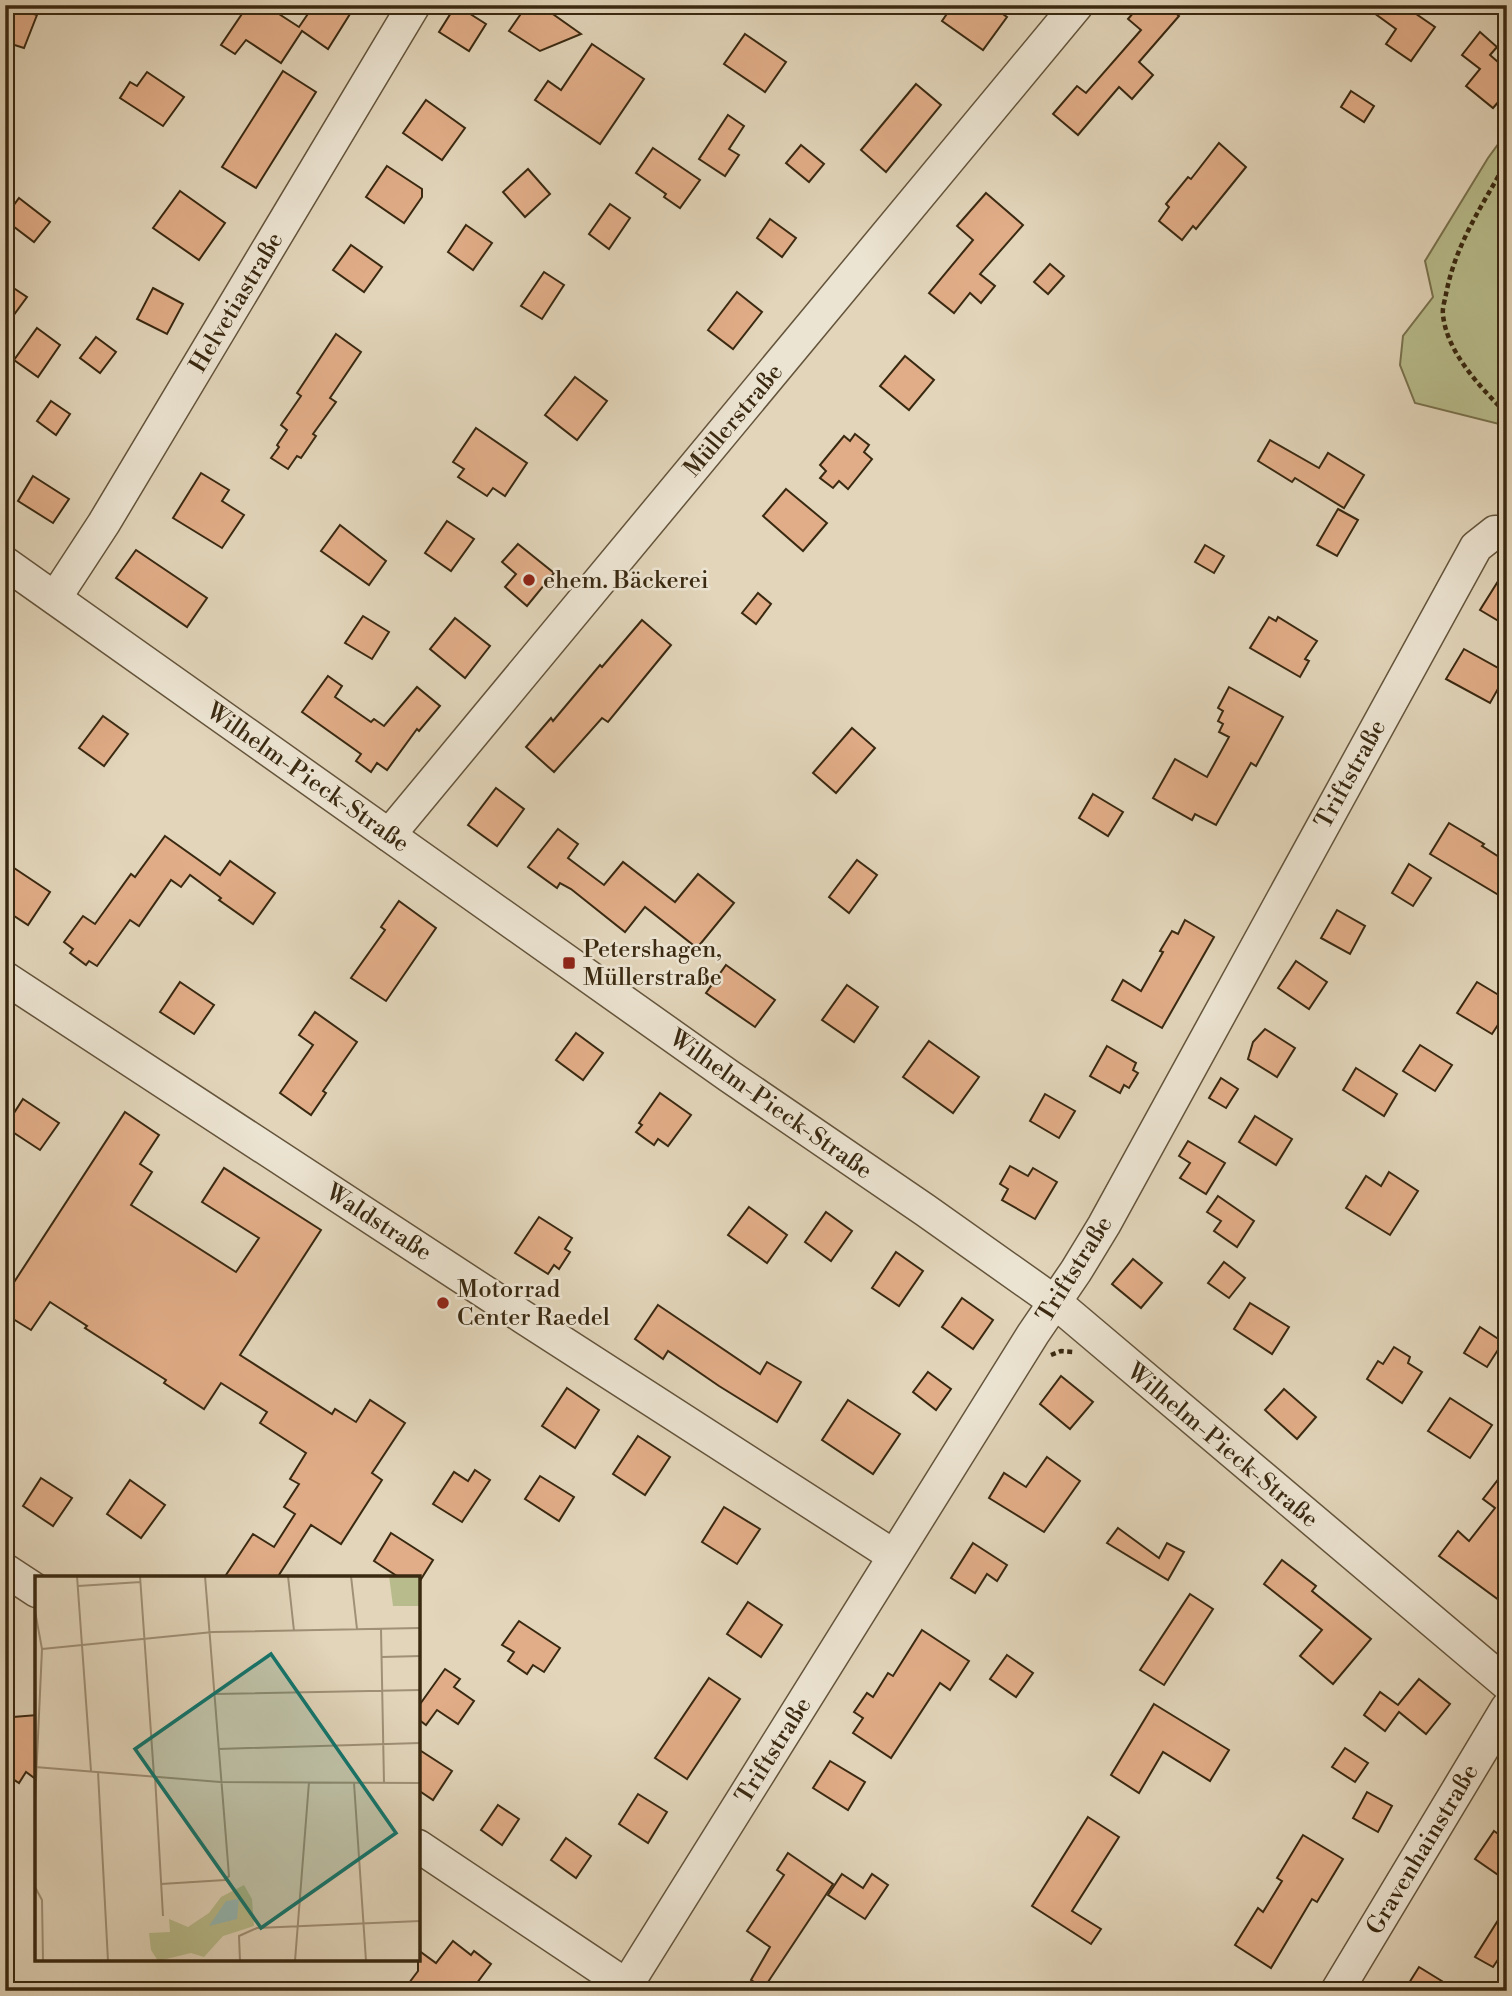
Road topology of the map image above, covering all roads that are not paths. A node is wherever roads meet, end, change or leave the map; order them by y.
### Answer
1 (414, 5) edge
2 (1077, 5) edge
3 (1501, 532) edge
4 (5, 562) edge
5 (55, 598) junction
6 (389, 835) junction
7 (5, 978) edge
8 (1055, 1302) junction
9 (894, 1556) junction
10 (5, 1570) edge
11 (35, 1590) edge
12 (1507, 1684) edge
13 (1507, 1708) edge
14 (420, 1847) edge
15 (624, 1988) edge
16 (1337, 1991) edge

1 - 5 street, Helvetiastraße
2 - 6 street, Müllerstraße
3 - 8 street, Triftstraße
4 - 5 street, Wilhelm-Pieck-Straße
5 - 6 street, Wilhelm-Pieck-Straße
6 - 8 street, Wilhelm-Pieck-Straße
7 - 9 street, Waldstraße
8 - 9 street, Triftstraße
8 - 12 street, Wilhelm-Pieck-Straße
9 - 15 street, Triftstraße
10 - 11 street
13 - 16 street, Gravenhainstraße
14 - 15 street

